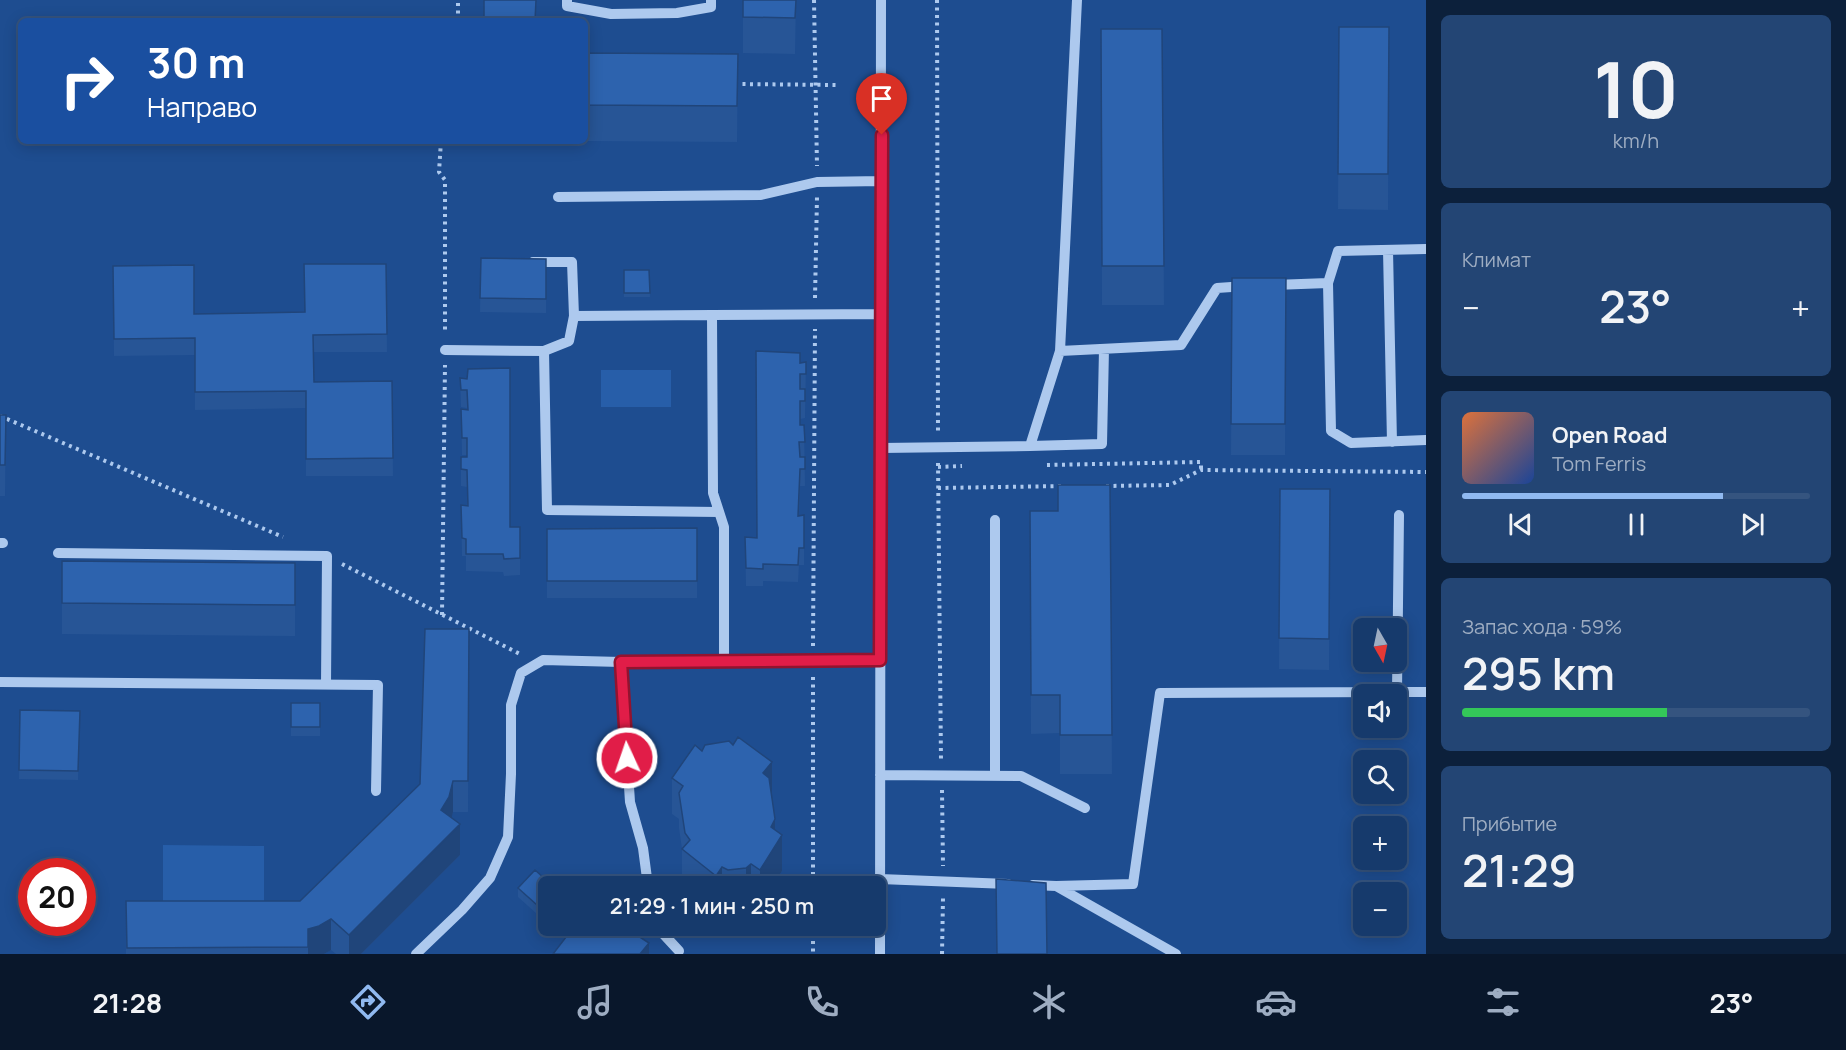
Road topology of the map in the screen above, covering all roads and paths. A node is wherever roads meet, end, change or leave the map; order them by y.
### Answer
1 (458, 0) edge
2 (567, 0) edge
3 (711, 0) edge
4 (881, 0) edge
5 (937, 0) edge
6 (1077, 0) edge
7 (458, 18) edge
8 (734, 84) edge
9 (836, 85) dead end
10 (441, 144) edge
11 (882, 181) junction
12 (558, 197) dead end
13 (1426, 249) edge
14 (1388, 250) junction
15 (527, 262) edge
16 (1328, 283) junction
17 (881, 314) junction
18 (712, 315) junction
19 (574, 316) junction
20 (1104, 349) junction
21 (445, 351) junction
22 (544, 351) junction
23 (1060, 351) junction
24 (0, 416) edge
25 (1426, 440) edge
26 (1392, 442) junction
27 (1030, 446) junction
28 (881, 448) junction
29 (938, 448) junction
30 (1040, 465) dead end
31 (938, 466) junction
32 (972, 466) dead end
33 (1201, 470) junction
34 (1426, 472) edge
35 (1066, 486) edge
36 (1101, 486) edge
37 (938, 488) junction
38 (719, 512) junction
39 (1400, 515) dead end
40 (994, 520) dead end
41 (283, 537) dead end
42 (58, 553) dead end
43 (327, 556) junction
44 (442, 616) junction
45 (880, 660) junction
46 (621, 662) junction
47 (724, 662) junction
48 (813, 662) junction
49 (539, 663) junction
50 (0, 682) edge
51 (1397, 684) edge
52 (326, 685) junction
53 (1353, 692) edge
54 (1407, 692) edge
55 (1426, 692) edge
56 (880, 775) junction
57 (941, 776) junction
58 (995, 776) junction
59 (376, 791) dead end
60 (1085, 808) dead end
61 (647, 876) edge
62 (813, 876) edge
63 (880, 876) edge
64 (886, 879) edge
65 (943, 882) junction
66 (1056, 886) junction
67 (665, 936) edge
68 (813, 936) edge
69 (880, 936) edge
70 (679, 951) dead end
71 (416, 954) edge
72 (813, 954) edge
73 (880, 954) edge
74 (942, 954) edge
75 (1176, 954) edge

1 - 7 path
2 - 3 street
4 - 11 street
5 - 29 path
6 - 23 street
8 - 9 path
10 - 21 path
11 - 12 street
11 - 17 street
13 - 14 street
14 - 16 street
14 - 26 street
15 - 19 street
16 - 20 street
16 - 26 street
17 - 18 street
17 - 28 street
18 - 19 street
18 - 38 street
19 - 22 street
20 - 23 street
20 - 27 street
21 - 22 street
21 - 44 path
22 - 38 street
23 - 27 street
24 - 41 path
25 - 26 street
27 - 29 street
28 - 29 street
28 - 45 street
29 - 31 path
30 - 33 path
31 - 32 path
31 - 37 path
33 - 34 path
33 - 36 path
35 - 37 path
37 - 57 path
38 - 47 street
39 - 51 street
40 - 58 street
42 - 43 street
43 - 44 path
43 - 52 street
44 - 49 path
45 - 48 street
45 - 56 street
46 - 47 street
46 - 49 street
46 - 61 street
47 - 48 street
48 - 62 path
49 - 71 street
50 - 52 street
52 - 59 street
53 - 66 street
54 - 55 street
56 - 57 street
56 - 63 street
57 - 58 street
57 - 65 path
58 - 60 street
64 - 65 street
65 - 66 street
65 - 74 path
66 - 75 street
67 - 70 street
68 - 72 path
69 - 73 street

